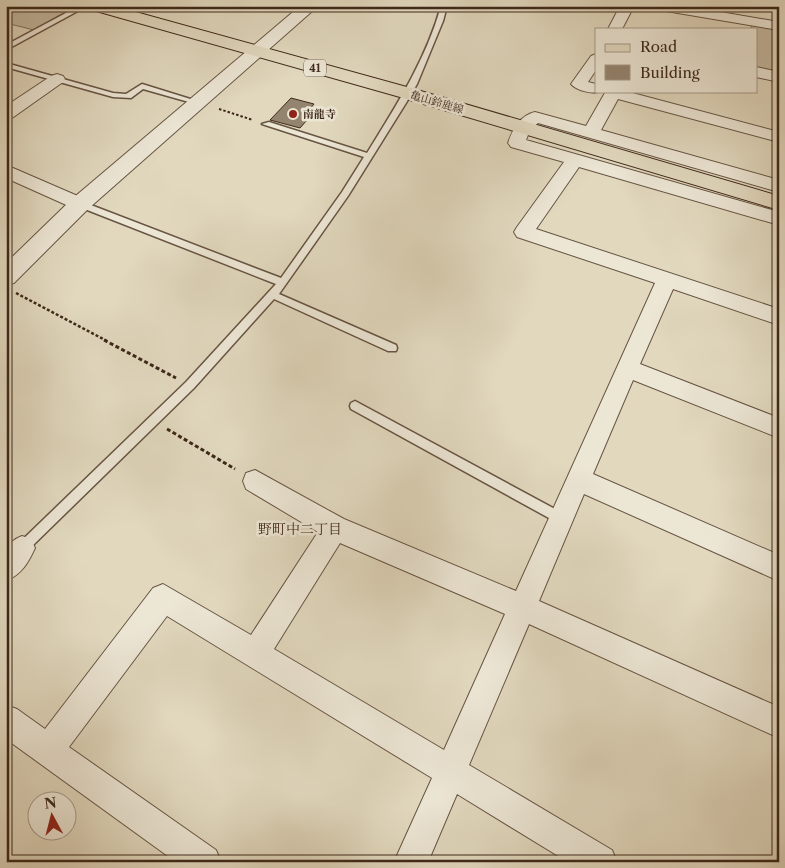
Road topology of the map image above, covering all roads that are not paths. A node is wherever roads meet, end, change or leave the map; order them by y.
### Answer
1 (84, 6) edge
2 (95, 6) edge
3 (310, 6) edge
4 (444, 6) edge
5 (627, 6) edge
6 (660, 6) edge
7 (690, 9) edge
8 (779, 26) edge
9 (616, 28) edge
10 (6, 48) edge
11 (258, 52) junction
12 (595, 60) edge
13 (6, 65) edge
14 (758, 72) edge
15 (779, 77) edge
16 (57, 79) junction
17 (595, 89) edge
18 (609, 92) edge
19 (407, 94) junction
20 (196, 102) junction
21 (6, 114) edge
22 (266, 124) road end
23 (529, 130) junction
24 (591, 132) junction
25 (779, 137) edge
26 (369, 156) junction
27 (576, 159) junction
28 (6, 171) edge
29 (779, 186) edge
30 (779, 203) edge
31 (80, 204) junction
32 (779, 219) edge
33 (667, 280) junction
34 (8, 283) edge
35 (283, 283) junction
36 (273, 296) junction
37 (779, 317) edge
38 (392, 348) dead end
39 (627, 368) junction
40 (355, 406) dead end
41 (779, 428) edge
42 (579, 480) junction
43 (255, 481) road end
44 (562, 519) junction
45 (335, 528) junction
46 (22, 548) joint
47 (6, 568) edge
48 (779, 568) edge
49 (522, 607) junction
50 (255, 654) junction
51 (6, 720) edge
52 (779, 723) edge
53 (48, 750) junction
54 (450, 772) junction
55 (204, 862) edge
56 (411, 862) edge
57 (600, 862) edge

1 - 10 lane
2 - 11 main road, 亀山鈴鹿線 / 41
3 - 11 street
4 - 19 lane
5 - 9 street
6 - 7 street
7 - 8 street
11 - 19 main road, 亀山鈴鹿線 / 41
11 - 20 street
12 - 17 street
13 - 16 lane
14 - 15 street
16 - 20 lane
16 - 21 street
18 - 24 street
18 - 25 street
19 - 23 main road, 亀山鈴鹿線 / 41
19 - 26 lane
20 - 31 street
22 - 26 lane
23 - 24 street
23 - 27 street
23 - 30 main road, 亀山鈴鹿線 / 41
24 - 29 street
26 - 35 lane
27 - 32 street
27 - 33 street
28 - 31 street
31 - 34 street
31 - 35 lane
33 - 37 street
33 - 39 street
35 - 36 lane
36 - 38 lane
36 - 46 lane
39 - 41 street
39 - 42 street
40 - 44 lane
42 - 44 street
42 - 48 street
43 - 45 street
44 - 49 street
45 - 49 street
45 - 50 street
46 - 47 street
49 - 52 street
49 - 54 street
50 - 53 street
50 - 54 street
51 - 53 street
53 - 55 street
54 - 56 street
54 - 57 street

